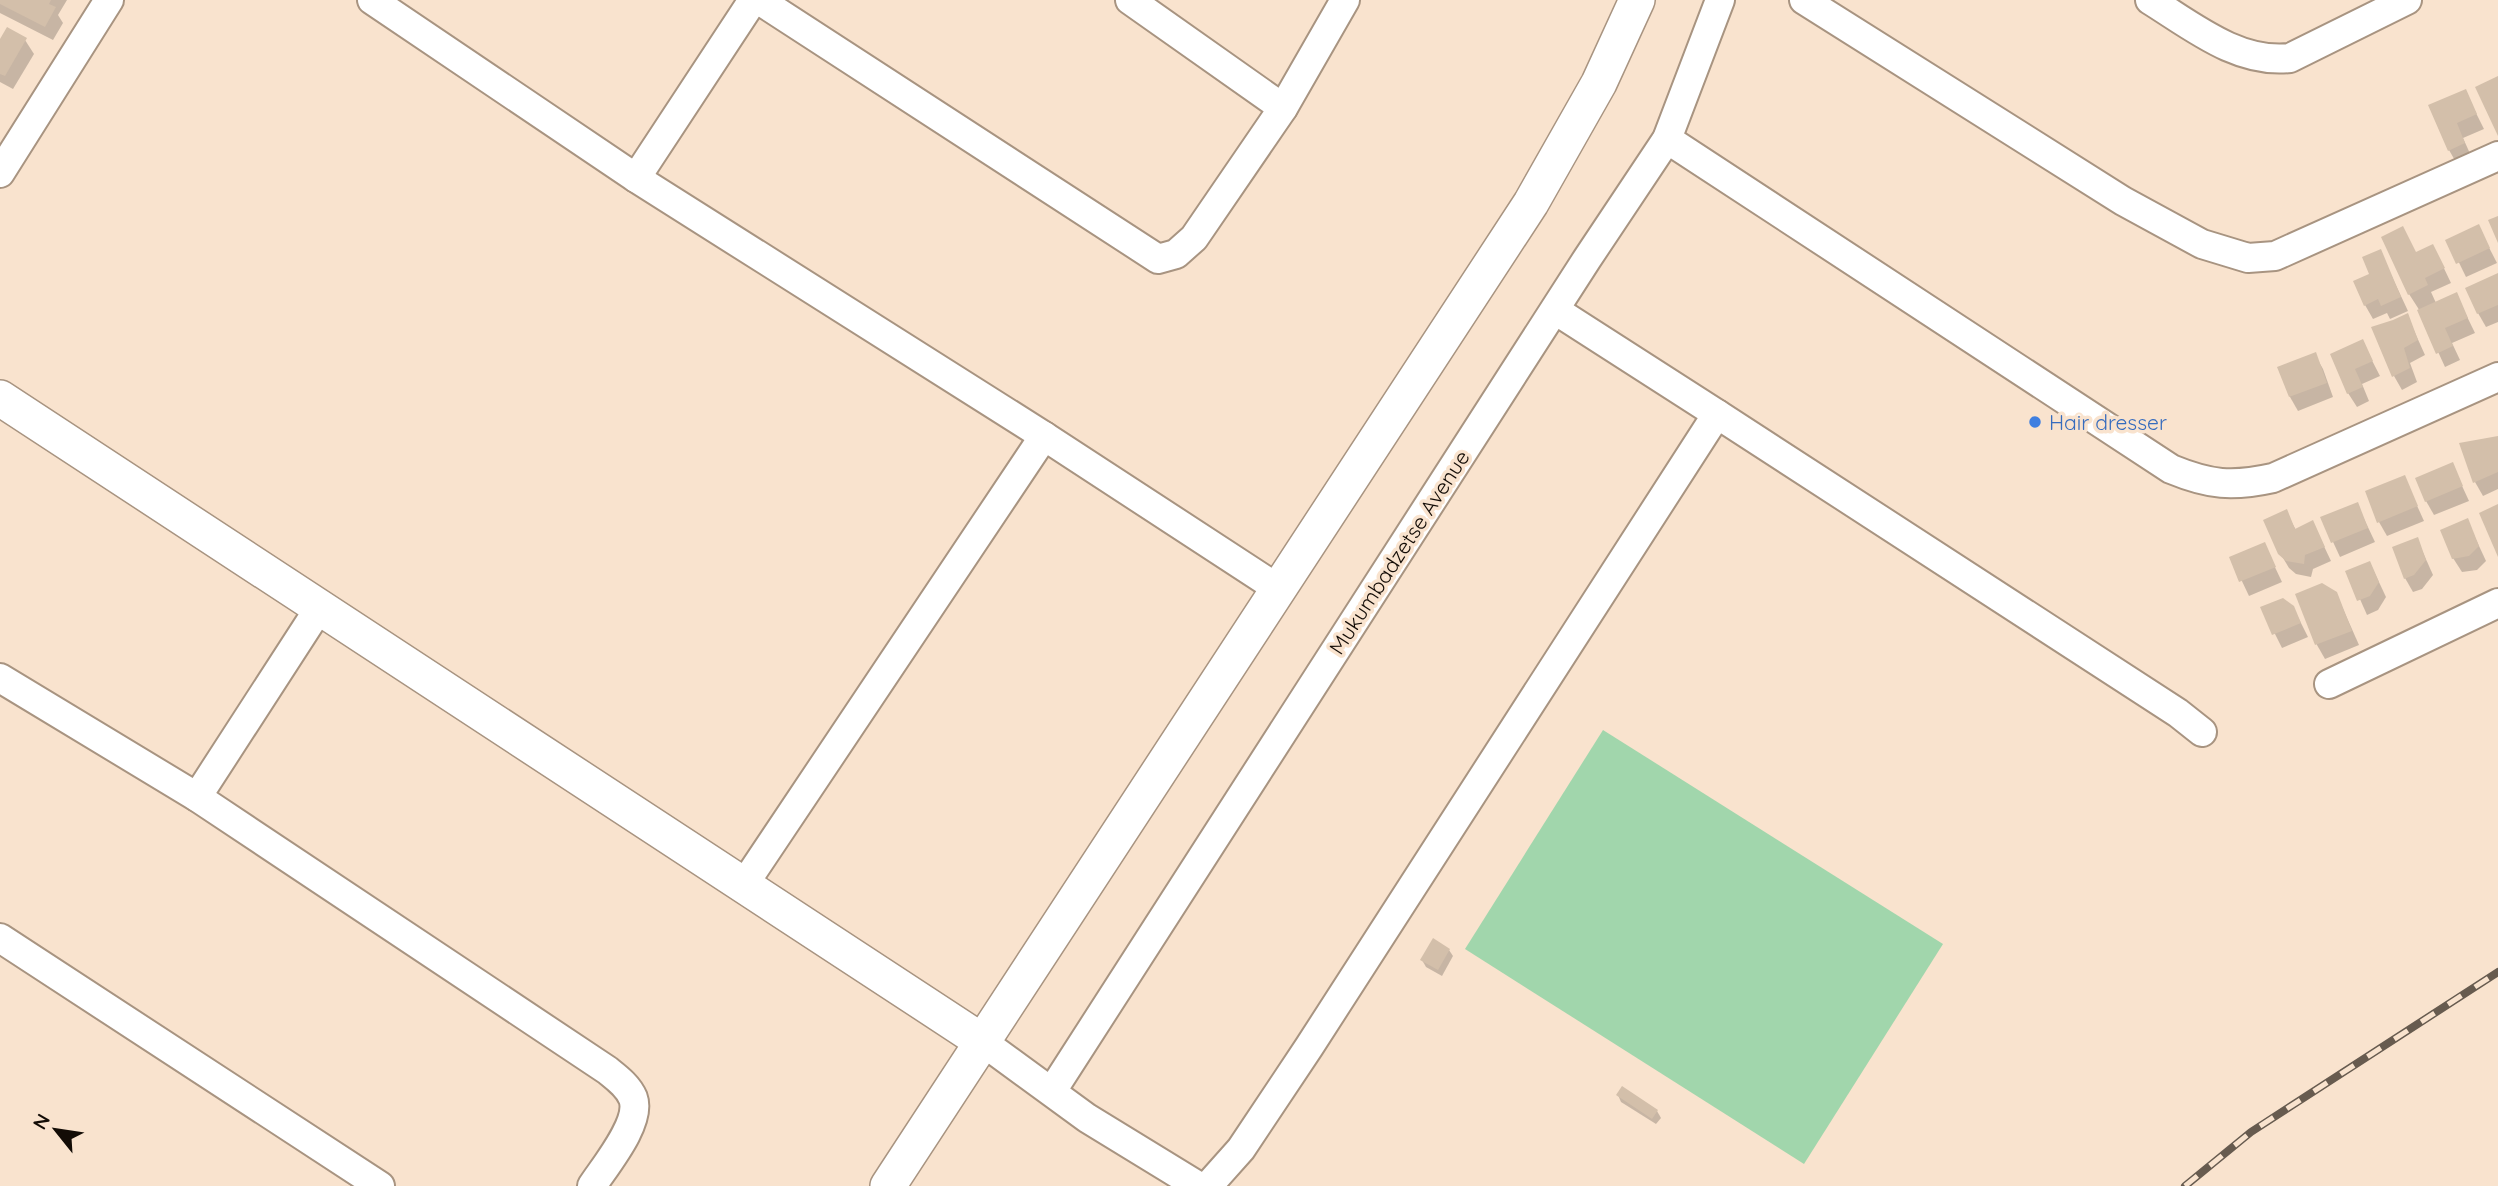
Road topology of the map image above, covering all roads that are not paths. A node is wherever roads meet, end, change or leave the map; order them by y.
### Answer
1 (109, 0) edge
2 (372, 0) edge
3 (753, 0) edge
4 (759, 0) edge
5 (1130, 0) edge
6 (1345, 0) edge
7 (1637, 0) edge
8 (1720, 0) edge
9 (1804, 0) edge
10 (2150, 0) edge
11 (2407, 0) edge
12 (1283, 108) junction
13 (1667, 139) junction
14 (2498, 156) edge
15 (0, 173) edge
16 (636, 178) junction
17 (1555, 310) junction
18 (2498, 377) edge
19 (0, 398) edge
20 (1717, 414) junction
21 (1044, 436) junction
22 (1277, 588) junction
23 (2498, 603) edge
24 (320, 607) junction
25 (0, 678) edge
26 (2329, 684) dead end
27 (2202, 732) dead end
28 (197, 797) junction
29 (743, 886) junction
30 (0, 938) edge
31 (983, 1042) junction
32 (1052, 1091) junction
33 (380, 1186) edge
34 (592, 1186) edge
35 (888, 1186) edge
36 (1198, 1186) edge
37 (1208, 1186) edge

1 - 15 street
2 - 16 street
3 - 16 street
4 - 12 street
5 - 12 street
6 - 12 street
7 - 22 street
8 - 13 street, Mukumbadzetse Avenue
9 - 14 street
10 - 11 street
13 - 17 street, Mukumbadzetse Avenue
13 - 18 street
16 - 21 street
17 - 20 street
17 - 32 street, Mukumbadzetse Avenue
19 - 24 street
20 - 27 street
20 - 37 street
21 - 22 street
21 - 29 street
22 - 31 street
23 - 26 street
24 - 28 street
24 - 29 street
25 - 28 street
28 - 34 street
29 - 31 street
30 - 33 street
31 - 32 street
31 - 35 street
32 - 36 street

